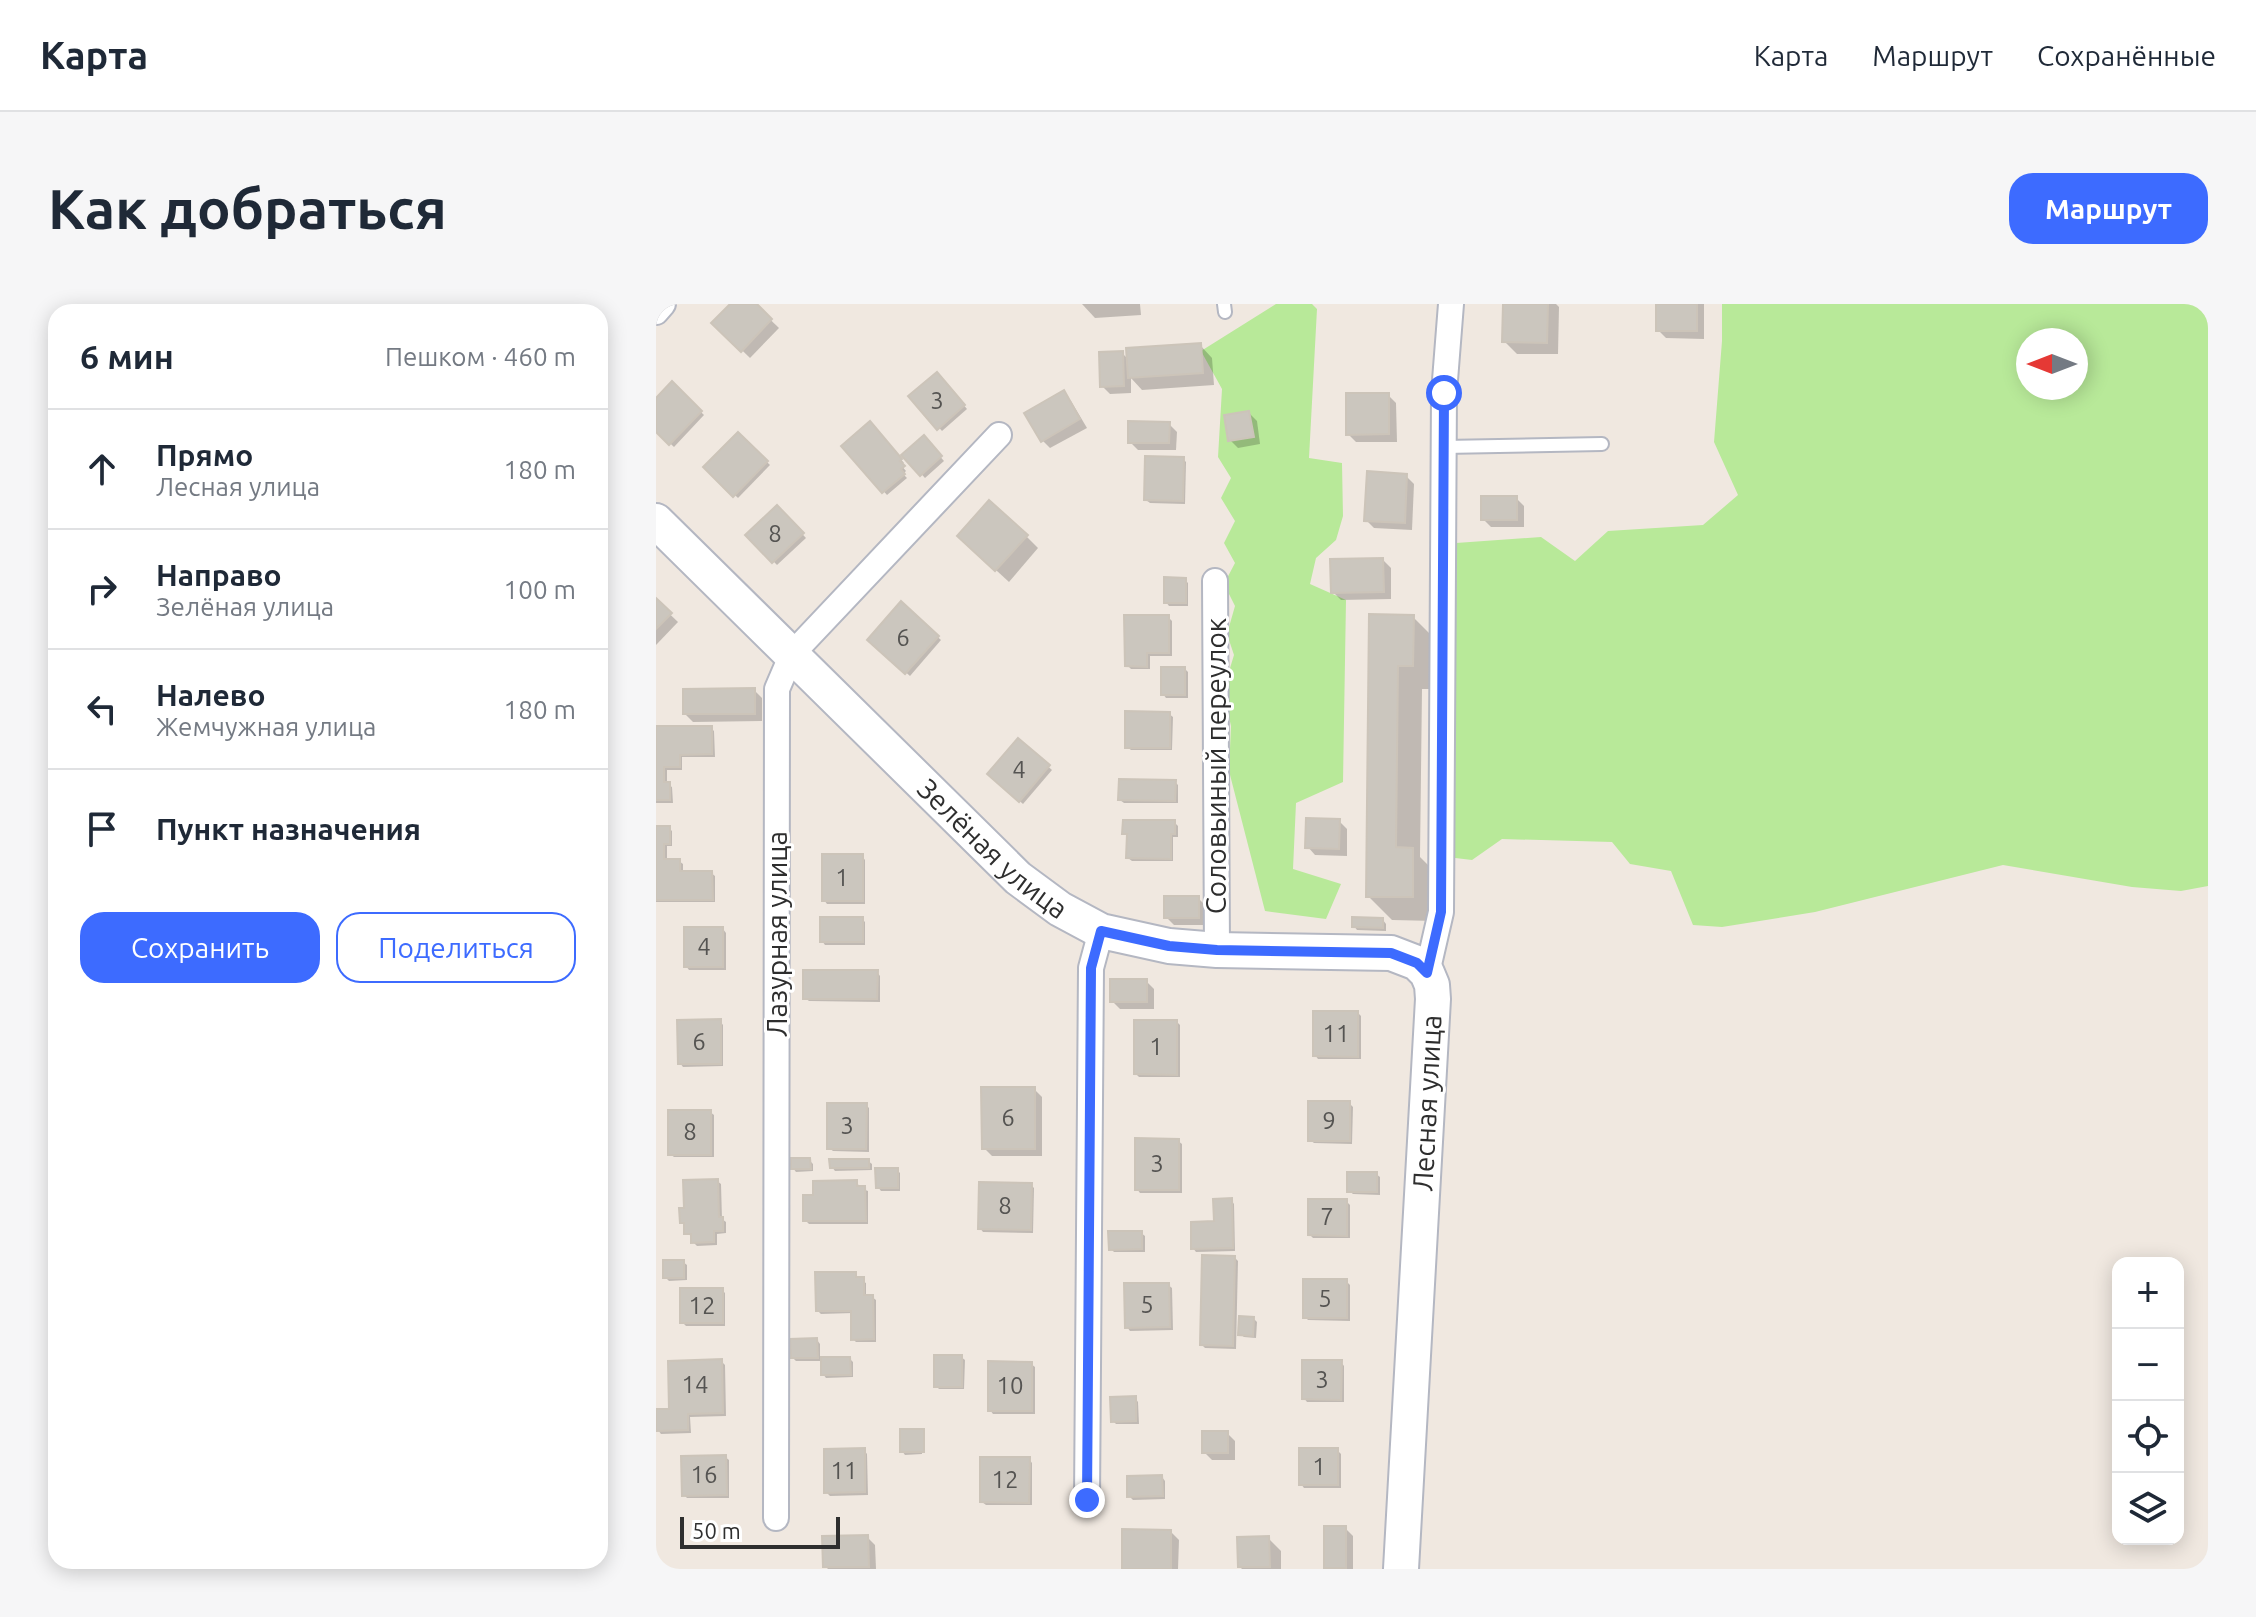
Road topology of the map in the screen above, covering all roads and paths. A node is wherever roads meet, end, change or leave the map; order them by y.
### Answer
1 (663, 304) edge
2 (1451, 304) edge
3 (656, 312) edge
4 (999, 435) dead end
5 (1602, 444) dead end
6 (1444, 447) junction
7 (656, 521) edge
8 (1215, 581) dead end
9 (792, 654) junction
10 (1101, 931) junction
11 (1217, 950) junction
12 (1427, 973) junction
13 (1087, 1500) dead end
14 (776, 1518) dead end
15 (1401, 1569) edge

1 - 3 street
2 - 6 street, Лесная улица
4 - 9 street, Лазурная улица
5 - 6 lane
6 - 12 street, Лесная улица
7 - 9 street, Зелёная улица
8 - 11 street, Соловьиный переулок
9 - 10 street, Зелёная улица
9 - 14 street, Лазурная улица
10 - 11 street, Зелёная улица
10 - 13 street
11 - 12 street, Зелёная улица
12 - 15 street, Лесная улица

